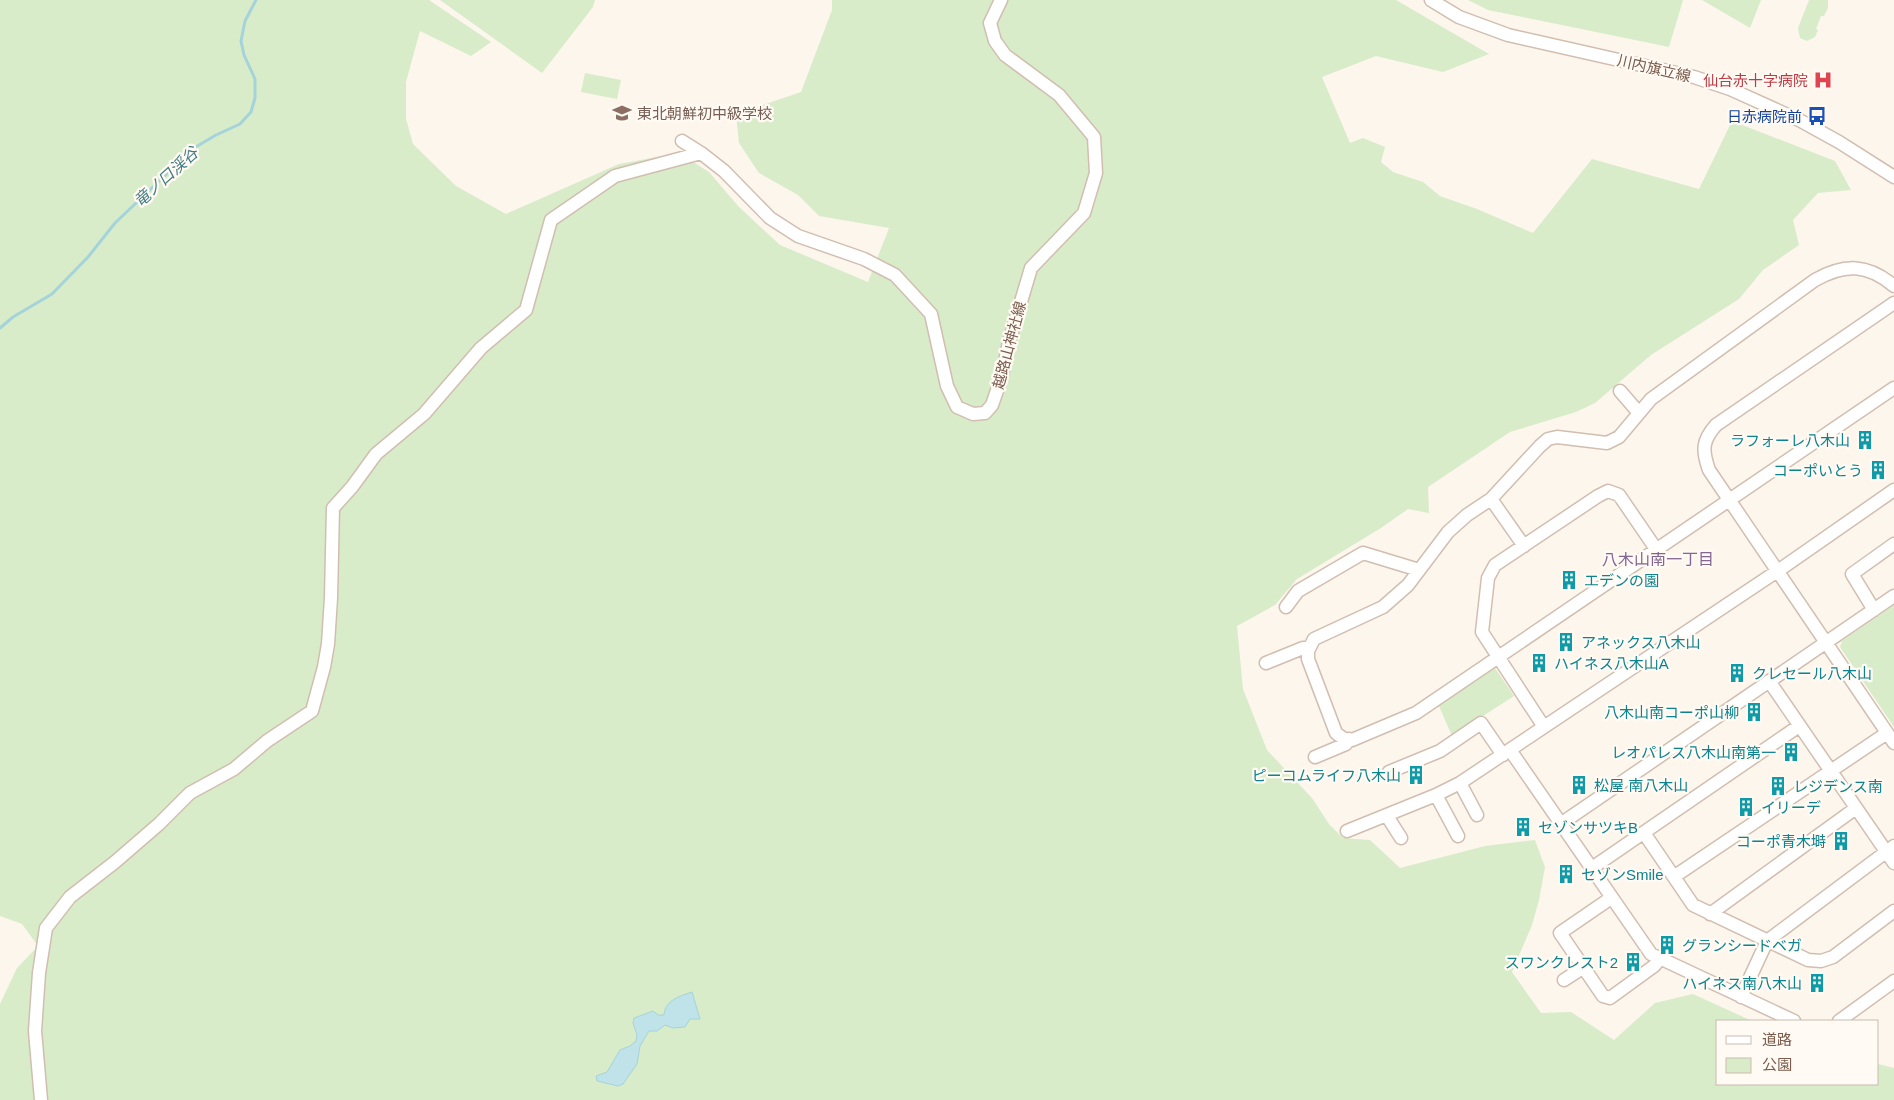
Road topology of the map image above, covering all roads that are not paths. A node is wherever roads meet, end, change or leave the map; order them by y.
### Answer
1 (1001, 0) edge
2 (1431, 0) edge
3 (682, 141) dead end
4 (701, 153) junction
5 (1894, 177) edge
6 (1894, 286) edge
7 (1894, 303) edge
8 (1894, 388) edge
9 (1620, 390) dead end
10 (1639, 413) junction
11 (1894, 490) edge
12 (1490, 498) junction
13 (1729, 501) junction
14 (1894, 544) edge
15 (1524, 546) junction
16 (1656, 549) junction
17 (1419, 570) junction
18 (1776, 571) junction
19 (1894, 596) edge
20 (1286, 607) dead end
21 (1874, 610) junction
22 (1825, 643) junction
23 (1309, 648) junction
24 (1499, 657) junction
25 (1266, 663) dead end
26 (1770, 681) junction
27 (1799, 726) junction
28 (1544, 727) junction
29 (1891, 738) edge
30 (1349, 739) junction
31 (1506, 752) junction
32 (1315, 757) dead end
33 (1831, 770) junction
34 (1389, 772) dead end
35 (1460, 784) junction
36 (1436, 795) junction
37 (1856, 808) junction
38 (1477, 815) dead end
39 (1387, 816) junction
40 (1562, 823) junction
41 (1347, 831) dead end
42 (1644, 833) junction
43 (1458, 836) dead end
44 (1401, 838) dead end
45 (1890, 849) edge
46 (1894, 863) edge
47 (1592, 868) junction
48 (1675, 876) junction
49 (1611, 898) junction
50 (1894, 911) edge
51 (1710, 914) junction
52 (1767, 941) junction
53 (1660, 960) junction
54 (1584, 967) junction
55 (1564, 980) dead end
56 (1894, 981) edge
57 (1741, 997) junction
58 (1792, 1020) edge
59 (1840, 1020) edge
60 (41, 1100) edge

1 - 4 street, 越路山神社線
2 - 5 street, 川内旗立線
3 - 4 street, 越路山神社線
4 - 60 street
6 - 10 street
7 - 13 street
8 - 13 street
9 - 10 street
10 - 12 street
11 - 18 street
12 - 15 street
12 - 17 street
13 - 16 street
13 - 18 street
14 - 21 street
15 - 16 street
15 - 24 street
16 - 24 street
17 - 20 street
17 - 23 street
18 - 22 street
18 - 28 street
19 - 21 street
21 - 22 street
22 - 26 street
22 - 29 street
23 - 25 street
23 - 30 street
24 - 28 street
24 - 30 street
26 - 27 street
26 - 40 street
27 - 33 street
27 - 42 street
28 - 31 street
29 - 33 street
30 - 32 street
31 - 34 street
31 - 35 street
31 - 40 street
33 - 37 street
33 - 48 street
35 - 36 street
35 - 38 street
36 - 39 street
36 - 43 street
37 - 45 street
37 - 51 street
39 - 41 street
39 - 44 street
40 - 47 street
42 - 47 street
42 - 48 street
45 - 46 street
45 - 52 street
47 - 49 street
48 - 51 street
49 - 53 street
49 - 54 street
50 - 52 street
51 - 52 street
52 - 57 street
53 - 54 street
53 - 57 street
54 - 55 street
56 - 59 street
57 - 58 street

